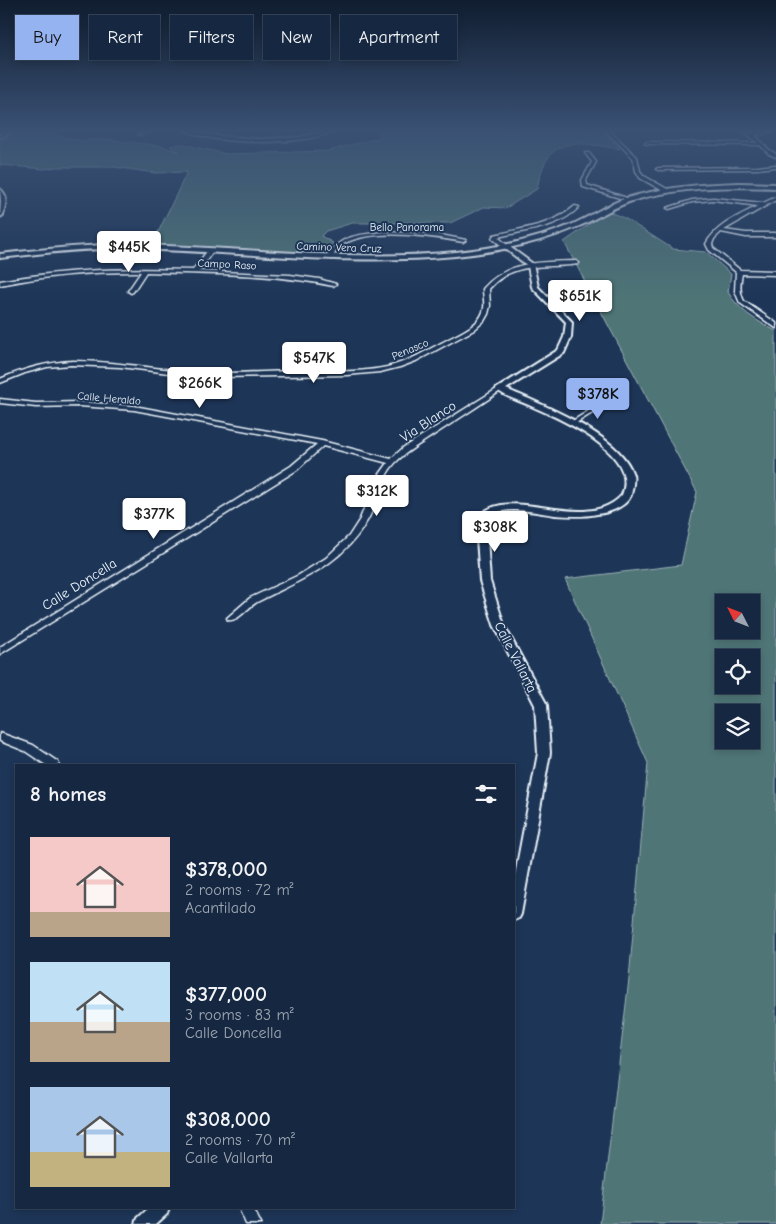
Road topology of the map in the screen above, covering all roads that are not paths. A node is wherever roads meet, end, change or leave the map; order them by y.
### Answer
1 (592, 188) edge
2 (663, 188) edge
3 (708, 188) edge
4 (667, 190) junction
5 (0, 193) edge
6 (628, 200) junction
7 (776, 201) edge
8 (760, 206) junction
9 (576, 207) dead end
10 (669, 208) dead end
11 (0, 214) edge
12 (721, 231) junction
13 (776, 235) edge
14 (464, 240) dead end
15 (505, 246) junction
16 (210, 251) junction
17 (0, 256) edge
18 (330, 258) junction
19 (576, 263) dead end
20 (530, 266) junction
21 (145, 270) junction
22 (196, 272) junction
23 (739, 272) junction
24 (776, 273) edge
25 (0, 283) edge
26 (333, 284) dead end
27 (130, 291) dead end
28 (776, 319) edge
29 (766, 320) junction
30 (776, 326) edge
31 (0, 381) edge
32 (500, 389) junction
33 (0, 401) edge
34 (613, 402) dead end
35 (574, 422) junction
36 (322, 443) junction
37 (392, 462) junction
38 (231, 618) dead end
39 (2, 646) edge
40 (0, 737) edge
41 (53, 764) edge
42 (515, 909) edge
43 (161, 1209) edge
44 (246, 1209) edge
45 (144, 1224) edge
46 (254, 1224) edge

1 - 6 street
2 - 4 street
3 - 4 main road, Camino Vera Cruz
4 - 6 main road, Camino Vera Cruz
5 - 11 street
6 - 15 main road, Camino Vera Cruz
7 - 8 street
8 - 10 street
8 - 12 street
9 - 15 street
12 - 13 street
12 - 23 street
14 - 18 street, Bello Panorama
15 - 18 main road, Camino Vera Cruz
15 - 20 street
16 - 17 main road, Camino Vera Cruz
16 - 18 main road, Camino Vera Cruz
16 - 22 street
19 - 20 street, Penasco
20 - 31 street, Penasco
20 - 32 street, Via Blanco
21 - 22 street, Campo Raso
21 - 25 street, Campo Raso
21 - 27 street
22 - 26 street, Campo Raso
23 - 24 street
23 - 29 street
28 - 29 street
29 - 30 street
32 - 35 street, Calle Vallarta
32 - 37 street, Via Blanco
33 - 36 street, Calle Heraldo
34 - 35 street
35 - 42 street, Calle Vallarta
36 - 37 street, Calle Heraldo
36 - 39 street, Calle Doncella
37 - 38 street, Via Blanco
40 - 41 street
43 - 45 street
44 - 46 street

